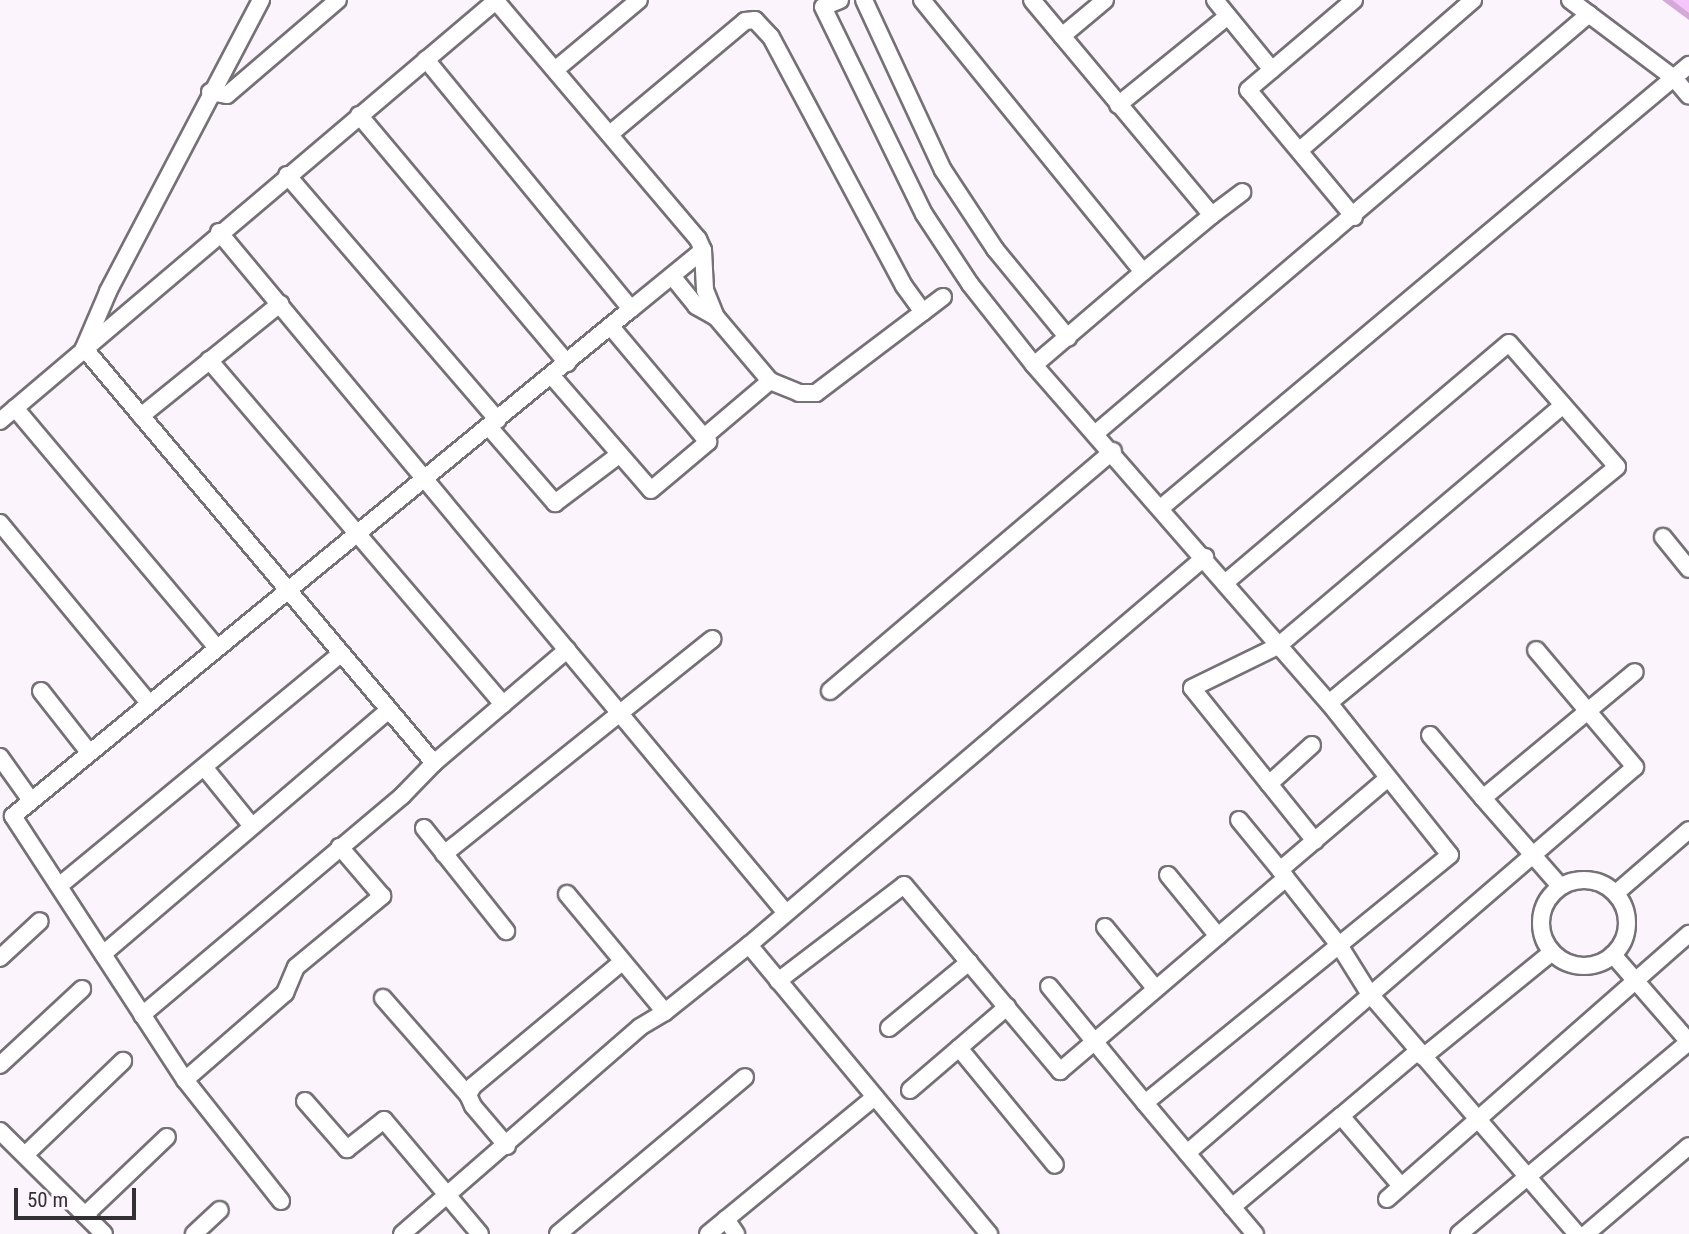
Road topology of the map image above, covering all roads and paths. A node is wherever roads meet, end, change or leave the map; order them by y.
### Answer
1 (261, 0) edge
2 (338, 0) edge
3 (497, 0) edge
4 (639, 0) edge
5 (840, 0) edge
6 (864, 0) edge
7 (922, 0) edge
8 (1032, 0) edge
9 (1105, 0) edge
10 (1215, 0) edge
11 (1354, 0) edge
12 (1473, 0) edge
13 (1570, 0) edge
14 (1589, 14) junction
15 (1228, 16) junction
16 (1062, 36) junction
17 (426, 60) junction
18 (1689, 65) edge
19 (555, 70) junction
20 (1272, 70) junction
21 (1674, 78) junction
22 (210, 93) junction
23 (1689, 96) edge
24 (1118, 105) junction
25 (359, 115) junction
26 (610, 134) junction
27 (1300, 150) junction
28 (287, 175) junction
29 (1242, 192) dead end
30 (1212, 215) junction
31 (1354, 217) junction
32 (219, 232) junction
33 (703, 250) junction
34 (1143, 272) junction
35 (671, 276) junction
36 (943, 298) dead end
37 (280, 304) junction
38 (631, 309) junction
39 (922, 312) junction
40 (716, 317) junction
41 (611, 327) junction
42 (1068, 338) junction
43 (84, 348) junction
44 (209, 360) junction
45 (567, 363) junction
46 (1034, 365) junction
47 (551, 375) junction
48 (771, 381) junction
49 (1563, 405) junction
50 (15, 408) junction
51 (141, 416) junction
52 (0, 421) edge
53 (494, 423) junction
54 (1096, 433) junction
55 (704, 437) junction
56 (1112, 451) junction
57 (620, 454) junction
58 (429, 479) junction
59 (1163, 508) junction
60 (0, 523) edge
61 (358, 533) junction
62 (1663, 537) dead end
63 (1205, 556) junction
64 (1689, 569) edge
65 (1226, 582) junction
66 (286, 589) junction
67 (712, 639) dead end
68 (1278, 646) junction
69 (216, 647) junction
70 (567, 650) junction
71 (1536, 650) dead end
72 (340, 654) junction
73 (1635, 673) dead end
74 (41, 691) dead end
75 (830, 691) dead end
76 (148, 702) junction
77 (1329, 703) junction
78 (503, 704) junction
79 (389, 710) junction
80 (1588, 711) junction
81 (620, 714) junction
82 (1430, 735) dead end
83 (1312, 745) dead end
84 (88, 751) junction
85 (0, 757) edge
86 (433, 763) junction
87 (204, 767) junction
88 (1388, 778) junction
89 (1269, 784) junction
90 (1483, 797) junction
91 (30, 799) junction
92 (1239, 820) dead end
93 (251, 825) junction
94 (424, 828) dead end
95 (1689, 830) edge
96 (1315, 841) junction
97 (340, 847) junction
98 (444, 854) junction
99 (1533, 855) junction
100 (1283, 874) junction
101 (1168, 875) dead end
102 (59, 886) junction
103 (1560, 886) junction
104 (1616, 893) junction
105 (567, 894) dead end
106 (786, 913) junction
107 (40, 921) dead end
108 (1105, 928) dead end
109 (506, 931) dead end
110 (1689, 934) edge
111 (1218, 936) junction
112 (749, 945) junction
113 (1339, 945) junction
114 (1552, 953) junction
115 (103, 954) junction
116 (1614, 955) junction
117 (0, 958) edge
118 (622, 962) junction
119 (969, 962) junction
120 (1635, 978) junction
121 (778, 981) junction
122 (1049, 986) dead end
123 (82, 989) dead end
124 (1156, 989) junction
125 (1369, 993) junction
126 (383, 998) dead end
127 (1007, 1007) junction
128 (666, 1012) junction
129 (142, 1015) junction
130 (889, 1028) dead end
131 (1093, 1042) junction
132 (959, 1048) junction
133 (1420, 1054) junction
134 (123, 1061) dead end
135 (0, 1065) edge
136 (745, 1077) dead end
137 (185, 1080) junction
138 (910, 1090) dead end
139 (468, 1095) junction
140 (875, 1097) junction
141 (305, 1101) dead end
142 (1145, 1103) junction
143 (1341, 1116) junction
144 (1476, 1120) junction
145 (0, 1131) edge
146 (167, 1137) dead end
147 (508, 1146) junction
148 (1689, 1146) edge
149 (1186, 1153) junction
150 (25, 1155) junction
151 (1055, 1165) dead end
152 (1530, 1180) junction
153 (1401, 1186) junction
154 (447, 1196) junction
155 (1387, 1199) dead end
156 (281, 1201) dead end
157 (1232, 1207) junction
158 (220, 1210) dead end
159 (85, 1215) junction
160 (726, 1219) junction
161 (104, 1234) edge
162 (194, 1234) edge
163 (402, 1234) edge
164 (480, 1234) edge
165 (558, 1234) edge
166 (708, 1234) edge
167 (736, 1234) edge
168 (989, 1234) edge
169 (1255, 1234) edge
170 (1460, 1234) edge
171 (1577, 1234) edge
172 (1586, 1234) edge

1 - 22 street
2 - 22 street
3 - 17 street
3 - 19 street
4 - 19 street
5 - 46 street
6 - 42 street
7 - 34 street
8 - 16 street
9 - 16 street
10 - 15 street
11 - 20 street
12 - 27 street
13 - 14 street
14 - 21 street
14 - 31 street
15 - 20 street
15 - 24 street
16 - 24 street
17 - 25 street
17 - 38 street
18 - 21 street
19 - 26 street
20 - 27 street
21 - 23 street
21 - 59 street
22 - 43 street
24 - 30 street
25 - 28 street
25 - 45 street
26 - 33 street
26 - 39 street
27 - 31 street
28 - 32 street
28 - 53 street
29 - 30 street
30 - 34 street
31 - 54 street
32 - 37 street
32 - 43 street
33 - 35 street
33 - 40 street
34 - 42 street
35 - 38 street
35 - 40 street
36 - 39 street
37 - 44 street
37 - 58 street
38 - 41 street
39 - 48 street
40 - 48 street
41 - 45 street
41 - 55 street
42 - 46 street
43 - 50 street
43 - 51 street
44 - 51 street
44 - 61 street
45 - 47 street
46 - 54 street
47 - 53 street
47 - 57 street
48 - 55 street
49 - 65 street
49 - 68 street
49 - 77 street
50 - 52 street
50 - 69 street
51 - 66 street
53 - 57 street
53 - 58 street
54 - 56 street
55 - 57 street
56 - 59 street
56 - 75 street
58 - 61 street
58 - 70 street
59 - 63 street
60 - 76 street
61 - 66 street
61 - 78 street
62 - 64 street
63 - 65 street
63 - 106 street
65 - 68 street
66 - 69 street
66 - 72 street
67 - 81 street
68 - 77 street
68 - 89 street
69 - 76 street
70 - 78 street
70 - 81 street
71 - 80 street
72 - 79 street
72 - 87 street
73 - 80 street
74 - 84 street
76 - 84 street
77 - 88 street
78 - 86 street
79 - 86 street
79 - 93 street
80 - 90 street
80 - 99 street
81 - 98 street
81 - 106 street
82 - 90 street
83 - 89 street
84 - 91 street
85 - 91 street
86 - 97 street
87 - 93 street
87 - 102 street
88 - 96 street
88 - 113 street
89 - 96 street
90 - 99 street
91 - 102 street
92 - 100 street
93 - 115 street
94 - 98 street
95 - 104 street
96 - 100 street
97 - 129 street
97 - 137 street
98 - 109 street
99 - 103 street
99 - 125 street
100 - 111 street
100 - 113 street
101 - 111 street
102 - 115 street
103 - 104 street
103 - 114 street
104 - 116 street
105 - 118 street
106 - 112 street
107 - 117 street
108 - 124 street
110 - 120 street
111 - 124 street
112 - 121 street
112 - 128 street
113 - 125 street
113 - 142 street
114 - 116 street
114 - 133 street
115 - 129 street
116 - 120 street
118 - 128 street
118 - 139 street
119 - 121 street
119 - 127 street
119 - 130 street
120 - 144 street
120 - 152 street
121 - 140 street
122 - 131 street
123 - 135 street
124 - 131 street
125 - 133 street
125 - 149 street
126 - 139 street
127 - 131 street
127 - 132 street
128 - 147 street
129 - 137 street
131 - 142 street
132 - 138 street
132 - 151 street
133 - 143 street
133 - 144 street
134 - 150 street
136 - 165 street
137 - 156 street
139 - 147 street
140 - 160 street
140 - 168 street
141 - 154 street
142 - 149 street
143 - 153 street
143 - 157 street
144 - 152 street
144 - 153 street
145 - 150 street
146 - 159 street
147 - 154 street
148 - 172 street
149 - 157 street
150 - 159 street
152 - 170 street
152 - 171 street
153 - 155 street
154 - 163 street
154 - 164 street
157 - 169 street
158 - 162 street
159 - 161 street
160 - 166 street
160 - 167 street

